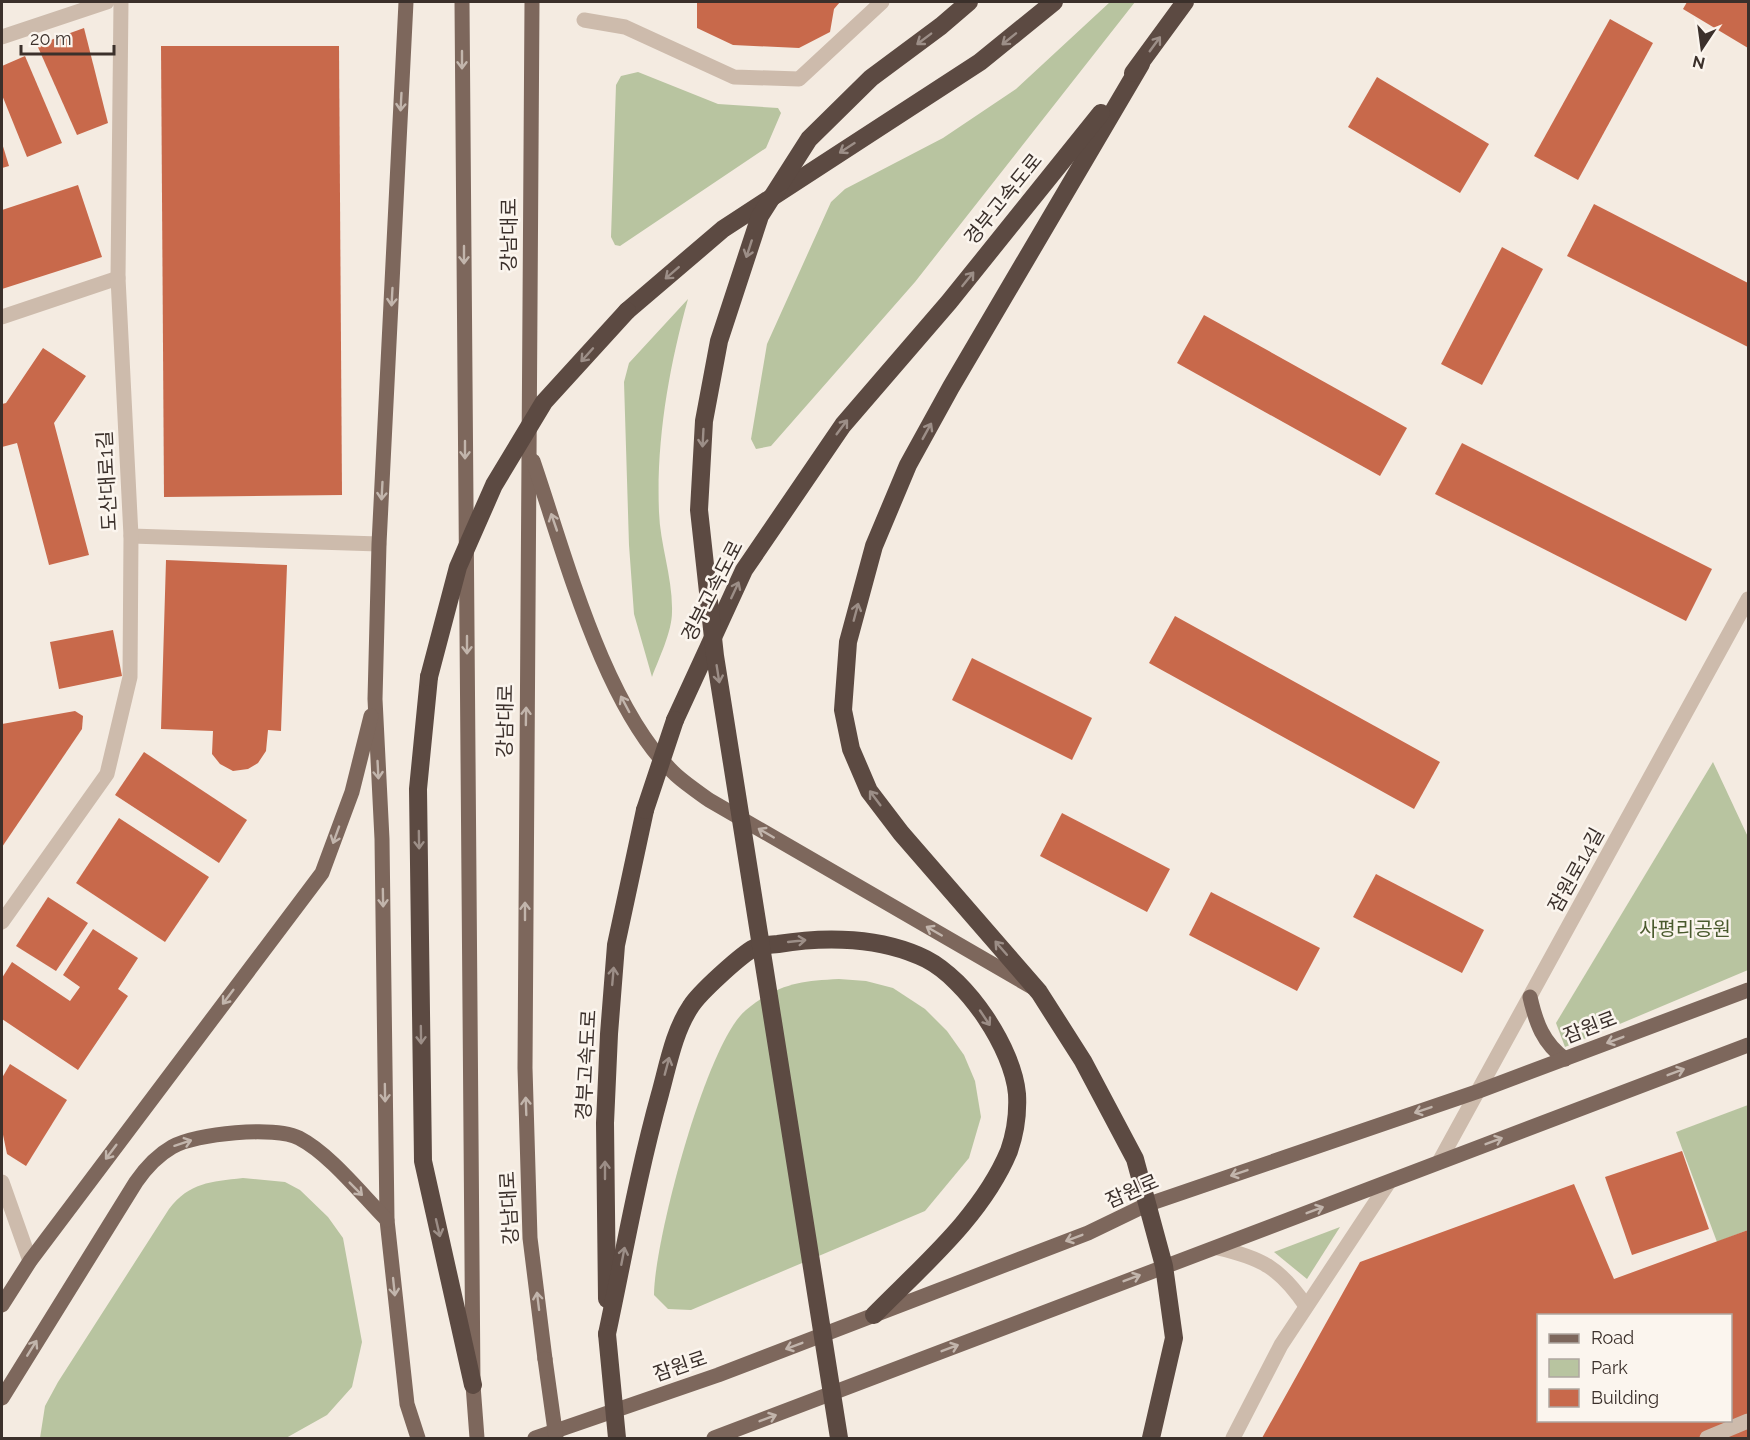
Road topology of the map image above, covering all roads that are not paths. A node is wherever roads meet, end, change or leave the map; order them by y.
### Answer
1 (107, 2) edge
2 (121, 2) edge
3 (406, 2) edge
4 (462, 2) edge
5 (532, 2) edge
6 (882, 2) edge
7 (969, 2) edge
8 (1054, 2) edge
9 (1185, 2) edge
10 (584, 20) dead end
11 (2, 37) edge
12 (1141, 64) junction
13 (118, 278) junction
14 (2, 317) edge
15 (529, 450) junction
16 (131, 536) junction
17 (379, 544) junction
18 (1749, 599) edge
19 (375, 699) junction
20 (2, 922) edge
21 (1749, 990) edge
22 (1040, 992) junction
23 (1530, 997) junction
24 (1749, 1045) edge
25 (1565, 1059) junction
26 (1479, 1091) junction
27 (1439, 1162) junction
28 (2, 1182) edge
29 (1389, 1182) junction
30 (1146, 1205) junction
31 (387, 1220) junction
32 (1218, 1248) junction
33 (30, 1261) junction
34 (1164, 1266) junction
35 (2, 1305) edge
36 (1306, 1306) junction
37 (874, 1315) junction
38 (608, 1334) junction
39 (473, 1385) junction
40 (2, 1398) edge
41 (1749, 1421) edge
42 (418, 1438) edge
43 (477, 1438) edge
44 (535, 1438) edge
45 (556, 1438) edge
46 (617, 1438) edge
47 (714, 1438) edge
48 (839, 1438) edge
49 (1151, 1438) edge
50 (1233, 1438) edge
51 (1707, 1438) edge

1 - 11 street
2 - 13 street, 도산대로1길
3 -> 17 main road
4 -> 39 main road, 강남대로
5 - 15 main road, 강남대로
6 - 10 street
7 -> 48 highway, bridge
8 -> 39 highway, bridge
12 -> 9 highway, 경부고속도로
22 -> 12 highway
38 -> 12 highway, 경부고속도로, bridge
13 - 14 street
13 - 16 street, 도산대로1길
22 -> 15 main road
45 -> 15 main road, 강남대로, bridge
16 - 17 street
16 - 20 street, 도산대로1길
17 - 19 main road
18 - 23 street, 잠원로14길
19 -> 31 main road
19 -> 33 main road
21 -> 25 main road, 잠원로
22 - 30 highway
23 - 25 main road
23 - 26 street, 잠원로14길
27 -> 24 main road
25 - 26 main road, 잠원로
26 - 27 street, 잠원로14길
26 -> 30 main road, 잠원로
27 - 29 main road
28 - 33 street
32 -> 29 main road
29 - 36 street
30 - 34 highway
30 -> 37 main road, 잠원로
40 -> 31 main road
31 -> 42 main road
32 - 34 main road
32 - 36 street
33 - 35 main road
47 -> 34 main road
34 - 49 highway
36 - 50 street
38 -> 37 highway
37 -> 44 main road, 잠원로
38 - 46 highway, bridge
39 - 43 main road, 강남대로
41 - 51 street

